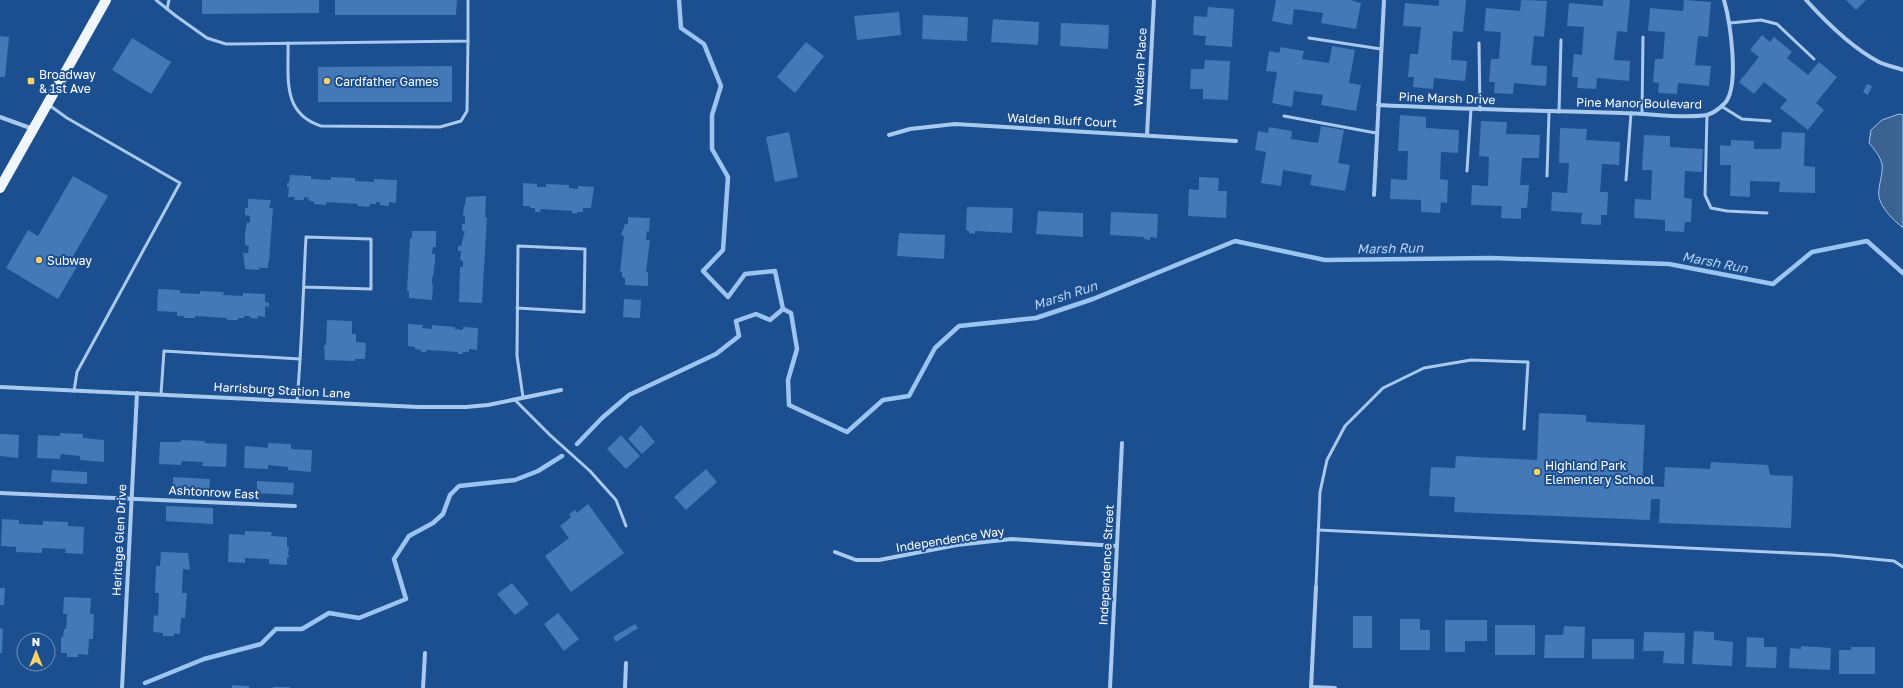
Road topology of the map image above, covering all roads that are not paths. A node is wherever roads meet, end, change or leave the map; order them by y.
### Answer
1 (106, 0) edge
2 (156, 0) edge
3 (169, 0) edge
4 (468, 0) edge
5 (1154, 0) edge
6 (1384, 0) edge
7 (1724, 0) edge
8 (1806, 0) edge
9 (167, 8) junction
10 (1730, 23) junction
11 (1643, 37) dead end
12 (1309, 38) dead end
13 (1561, 40) dead end
14 (468, 41) junction
15 (288, 43) junction
16 (1479, 43) dead end
17 (1381, 49) junction
18 (1814, 58) dead end
19 (1903, 70) edge
20 (47, 104) junction
21 (1378, 105) junction
22 (1721, 106) junction
23 (1471, 109) junction
24 (1480, 110) junction
25 (1516, 111) joint
26 (1550, 112) junction
27 (1559, 112) junction
28 (1631, 113) junction
29 (1642, 113) junction
30 (1707, 115) junction
31 (1284, 116) dead end
32 (0, 117) edge
33 (1770, 122) dead end
34 (33, 129) junction
35 (1376, 134) junction
36 (889, 135) dead end
37 (1147, 135) junction
38 (1236, 141) dead end
39 (1467, 171) dead end
40 (1547, 176) dead end
41 (1626, 180) dead end
42 (0, 188) edge
43 (1374, 195) dead end
44 (1768, 213) dead end
45 (304, 287) junction
46 (518, 308) junction
47 (300, 359) junction
48 (0, 387) edge
49 (561, 390) dead end
50 (74, 391) junction
51 (137, 394) junction
52 (160, 394) junction
53 (523, 397) junction
54 (514, 399) junction
55 (297, 401) junction
56 (1524, 428) dead end
57 (1122, 444) dead end
58 (0, 493) edge
59 (132, 499) junction
60 (295, 506) dead end
61 (626, 526) dead end
62 (1318, 530) junction
63 (1116, 546) junction
64 (836, 552) dead end
65 (1903, 567) edge
66 (1316, 587) joint
67 (425, 653) dead end
68 (626, 663) dead end
69 (122, 688) edge
70 (423, 688) edge
71 (625, 688) edge
72 (1110, 688) edge
73 (1311, 688) edge
74 (1335, 688) edge

1 - 20 main road
2 - 9 lane
3 - 9 lane
4 - 14 lane
5 - 37 street, Walden Place
6 - 17 street
7 - 10 street, Pine Manor Boulevard
8 - 19 street
9 - 15 lane
10 - 18 lane
10 - 22 street, Pine Manor Boulevard
11 - 29 lane
12 - 17 lane
13 - 27 lane
14 - 15 lane
14 - 15 lane
16 - 24 lane
17 - 21 street
20 - 34 main road
20 - 50 lane
21 - 23 street, Pine Marsh Drive
21 - 35 street
22 - 30 street, Pine Manor Boulevard
22 - 33 lane
23 - 24 street, Pine Marsh Drive
23 - 39 lane
24 - 25 street, Pine Marsh Drive
25 - 26 street, Pine Manor Boulevard
26 - 27 street, Pine Manor Boulevard
26 - 40 lane
27 - 28 street, Pine Manor Boulevard
28 - 29 street, Pine Manor Boulevard
28 - 41 lane
29 - 30 street, Pine Manor Boulevard
30 - 44 lane
31 - 35 lane
32 - 34 street
34 - 42 main road
35 - 43 street
36 - 37 street, Walden Bluff Court
37 - 38 street, Walden Bluff Court
45 - 45 lane
45 - 47 lane
46 - 46 lane
46 - 53 lane
47 - 52 lane
47 - 55 lane
48 - 50 street, Harrisburg Station Lane
49 - 53 street, Harrisburg Station Lane
50 - 51 street, Harrisburg Station Lane
51 - 52 street, Harrisburg Station Lane
51 - 59 street, Heritage Glen Drive
52 - 55 street, Harrisburg Station Lane
53 - 54 street, Harrisburg Station Lane
54 - 55 street, Harrisburg Station Lane
54 - 61 lane
56 - 62 lane
57 - 63 street, Independence Street
58 - 59 street, Ashtonrow East
59 - 60 street, Ashtonrow East
59 - 69 street, Heritage Glen Drive
62 - 65 lane
62 - 66 lane
63 - 64 street, Independence Way
63 - 72 street, Independence Street
66 - 73 street
67 - 70 street
68 - 71 street
73 - 74 street

